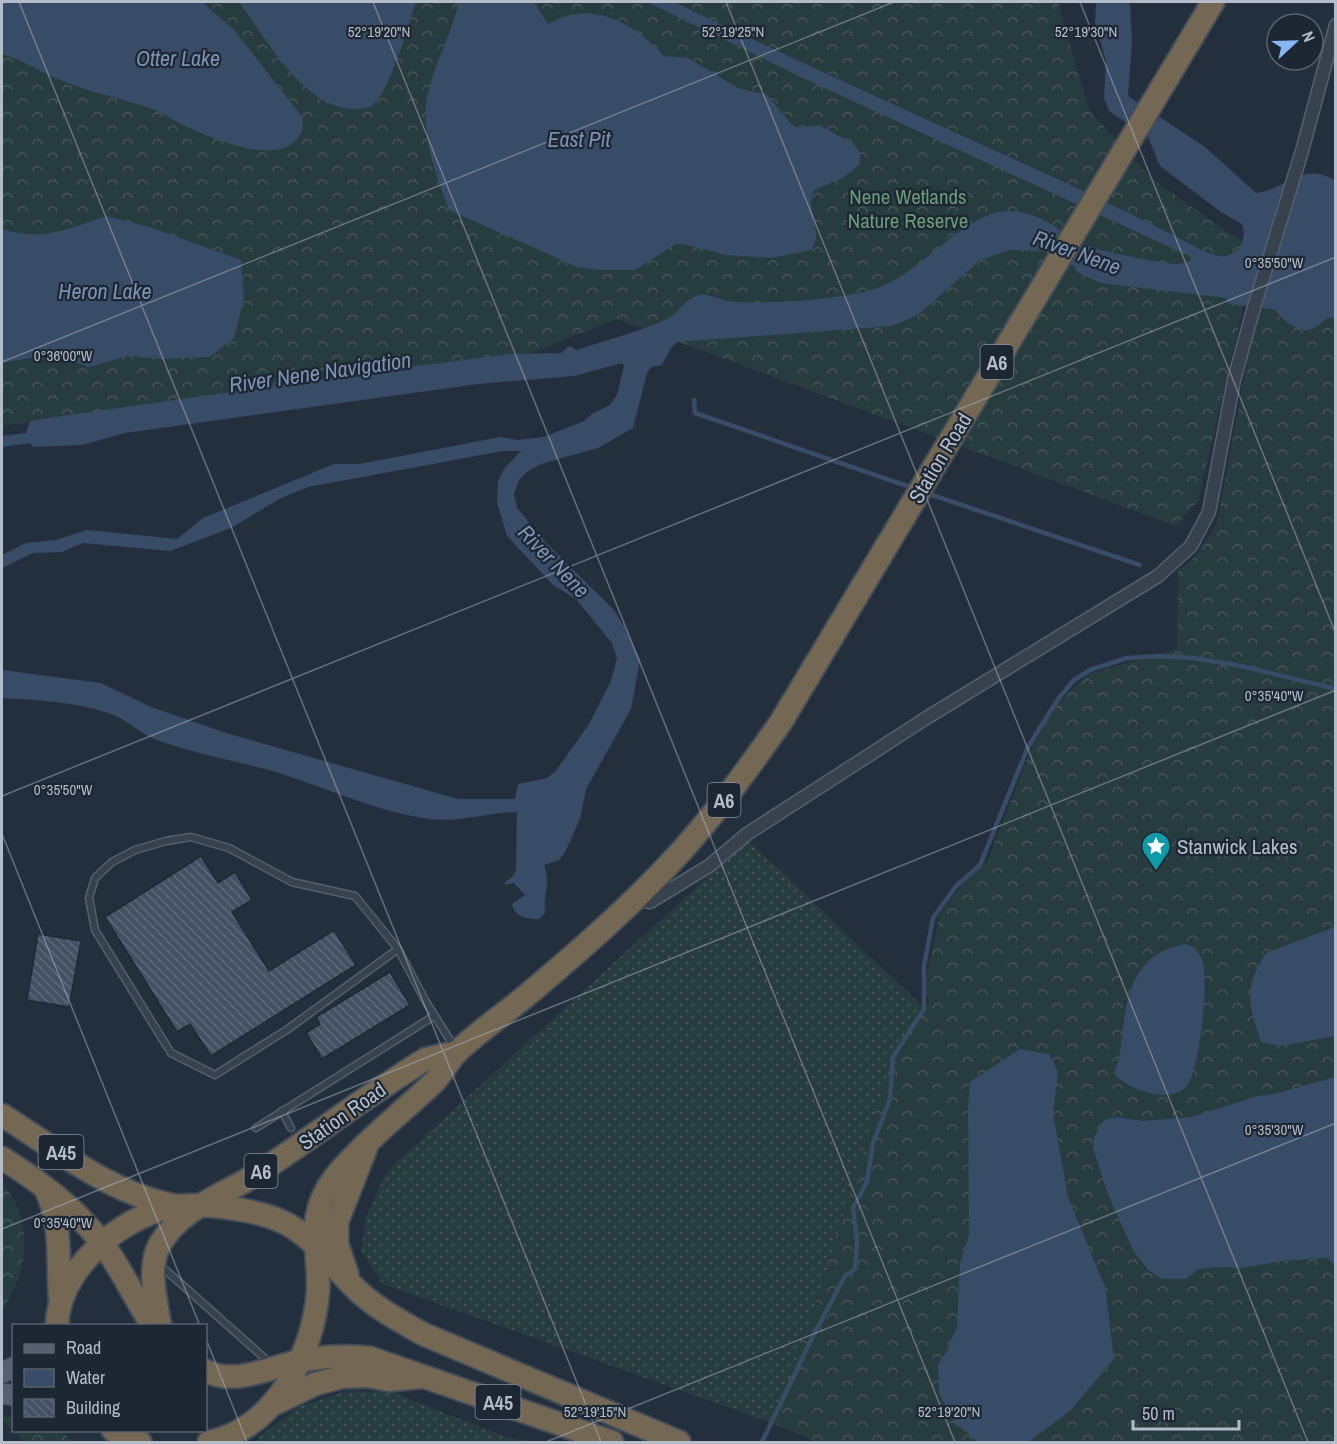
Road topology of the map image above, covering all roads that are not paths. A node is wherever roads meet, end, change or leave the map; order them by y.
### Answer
1 (1213, 2) edge
2 (1335, 25) edge
3 (1333, 43) edge
4 (638, 894) junction
5 (398, 949) junction
6 (434, 1016) junction
7 (457, 1052) junction
8 (282, 1111) junction
9 (2, 1115) edge
10 (256, 1128) dead end
11 (291, 1128) dead end
12 (366, 1147) junction
13 (2, 1158) edge
14 (44, 1187) junction
15 (189, 1206) junction
16 (102, 1243) junction
17 (315, 1247) junction
18 (155, 1262) junction
19 (352, 1285) junction
20 (60, 1298) junction
21 (56, 1324) edge
22 (152, 1324) edge
23 (160, 1324) edge
24 (300, 1361) junction
25 (275, 1367) junction
26 (207, 1372) edge
27 (424, 1376) junction
28 (266, 1410) junction
29 (209, 1443) edge
30 (246, 1443) edge
31 (612, 1443) edge
32 (679, 1443) edge

1 - 4 highway, Station Road / A6
2 - 3 street
3 - 4 street
4 - 7 highway, Station Road / A6
5 - 5 lane
5 - 6 lane
6 - 7 lane
6 - 8 lane
7 - 12 highway, Station Road / A6
7 - 15 highway, Station Road / A6
8 - 10 lane
8 - 11 lane
9 - 15 highway, A45
12 - 17 highway, Station Road / A6
12 - 19 highway, A6
13 - 14 highway, A45
14 - 16 highway, A45
14 - 20 highway, A45
15 - 16 highway
15 - 17 highway
15 - 18 highway
16 - 20 highway
16 - 22 highway, A45
17 - 19 highway, A45
17 - 24 highway, Station Road
18 - 23 highway
18 - 25 lane
19 - 32 highway, A45
20 - 21 highway
24 - 25 highway
24 - 27 highway, A45
24 - 28 highway, Station Road
25 - 26 highway
27 - 28 highway, A45
27 - 31 highway, A45
28 - 29 highway
28 - 30 highway, Station Road

